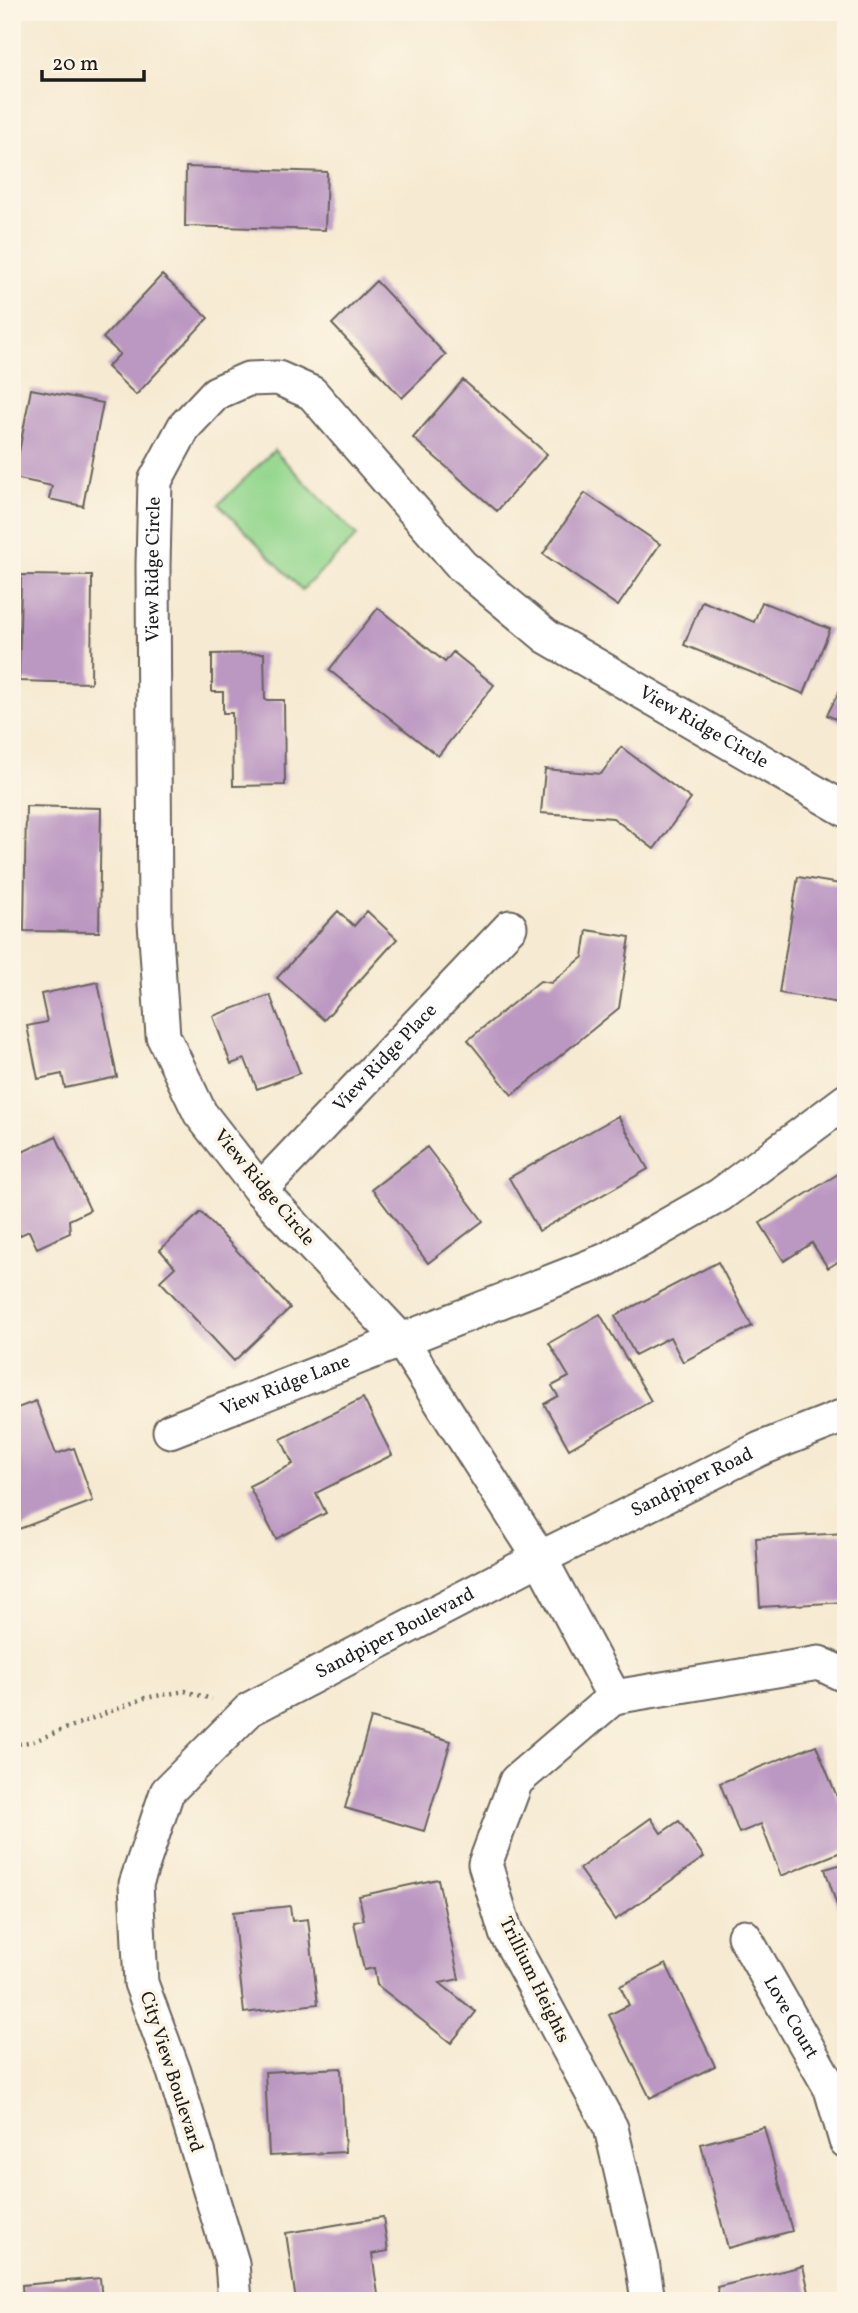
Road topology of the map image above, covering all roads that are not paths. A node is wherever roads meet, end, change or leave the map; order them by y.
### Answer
1 (846, 810) edge
2 (510, 927) dead end
3 (846, 1101) edge
4 (260, 1190) junction
5 (402, 1341) junction
6 (846, 1415) edge
7 (170, 1432) dead end
8 (540, 1558) junction
9 (846, 1676) edge
10 (614, 1697) junction
11 (250, 1709) joint
12 (744, 1936) dead end
13 (846, 2141) edge
14 (235, 2301) edge
15 (648, 2301) edge

1 - 4 street, View Ridge Circle
2 - 4 street, View Ridge Place
3 - 5 street
4 - 5 street, View Ridge Circle
5 - 7 street, View Ridge Lane
5 - 8 street, View Ridge Circle
6 - 8 street, Sandpiper Road
8 - 10 street
8 - 11 street, Sandpiper Boulevard
9 - 10 street
10 - 15 street, Trillium Heights
11 - 14 street, City View Boulevard
12 - 13 street, Love Court

